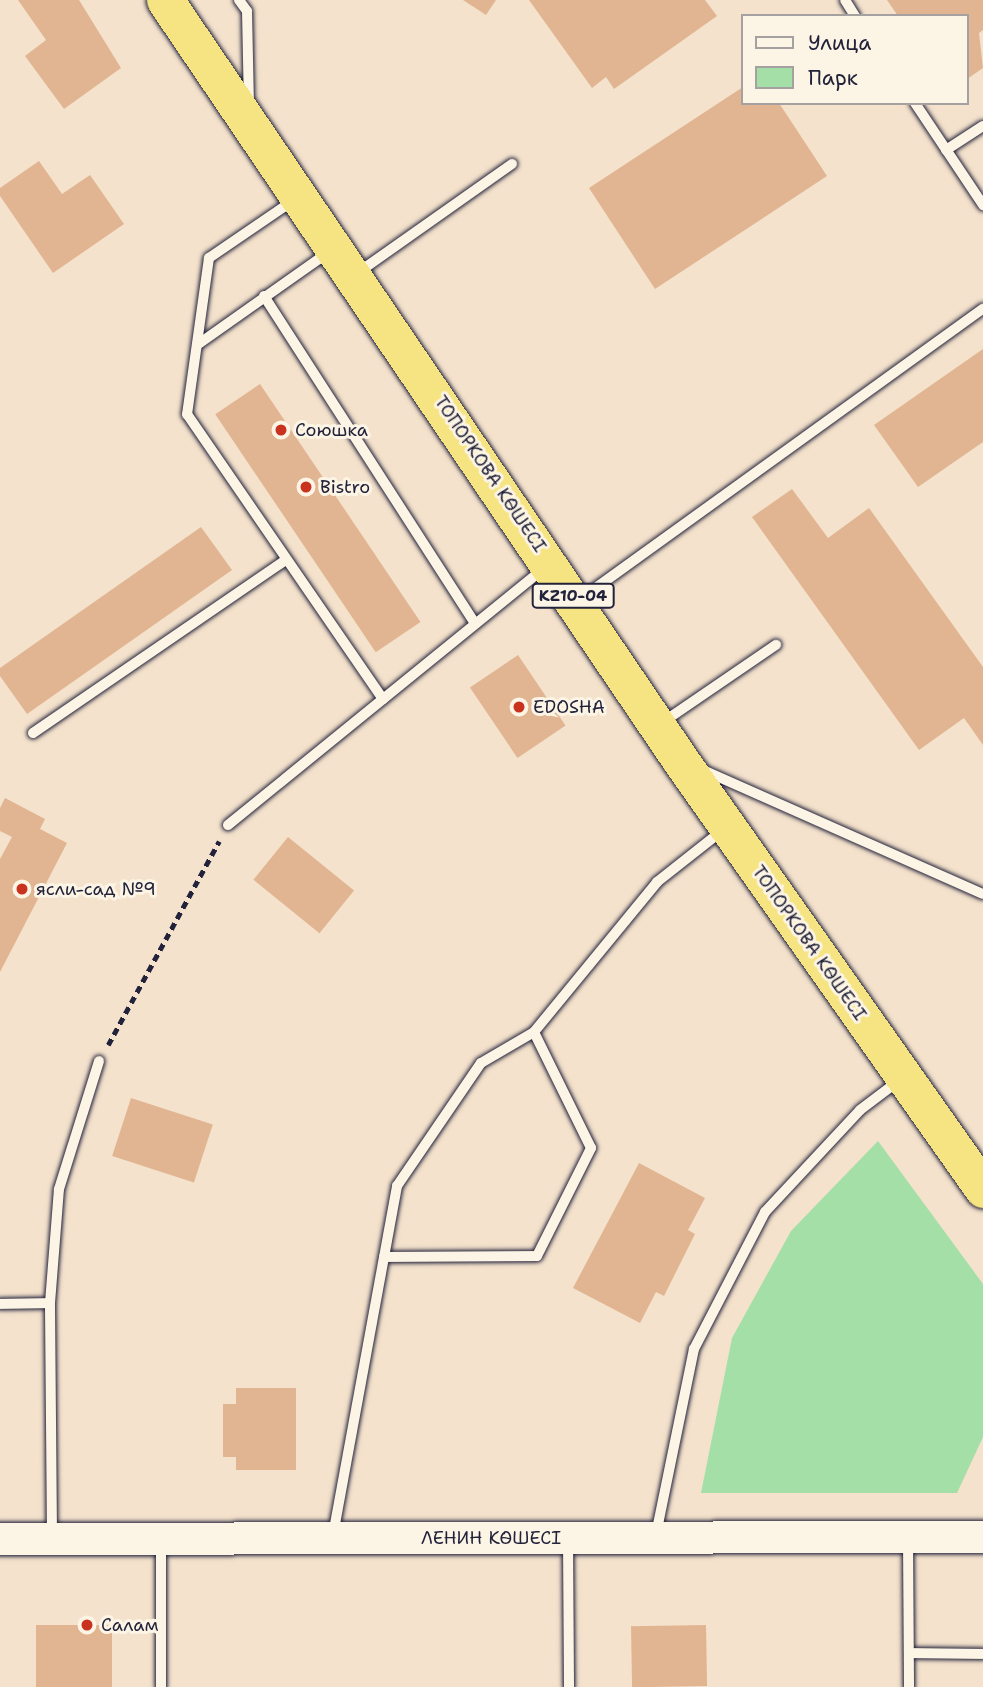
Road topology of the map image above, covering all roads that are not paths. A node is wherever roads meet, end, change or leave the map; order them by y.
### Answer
1 (165, 0) edge
2 (239, 0) edge
3 (916, 105) edge
4 (250, 123) junction
5 (983, 126) edge
6 (946, 150) junction
7 (512, 164) dead end
8 (300, 196) junction
9 (983, 205) edge
10 (344, 262) junction
11 (264, 296) junction
12 (983, 309) edge
13 (197, 345) junction
14 (286, 560) junction
15 (551, 563) junction
16 (577, 602) junction
17 (475, 623) junction
18 (776, 645) dead end
19 (383, 699) junction
20 (657, 725) junction
21 (33, 733) dead end
22 (681, 761) junction
23 (228, 825) road end
24 (727, 826) junction
25 (983, 894) edge
26 (534, 1032) junction
27 (99, 1061) road end
28 (903, 1077) junction
29 (983, 1189) edge
30 (384, 1257) junction
31 (50, 1303) junction
32 (0, 1304) edge
33 (655, 1537) junction
34 (908, 1537) junction
35 (983, 1537) edge
36 (332, 1538) junction
37 (568, 1538) junction
38 (0, 1539) edge
39 (52, 1539) junction
40 (161, 1539) junction
41 (909, 1653) junction
42 (983, 1654) edge
43 (162, 1687) edge
44 (569, 1687) edge
45 (909, 1687) edge

1 - 4 highway, ТОПОРКОВА КӨШЕСІ / KZ10-04
2 - 4 lane
3 - 6 lane
4 - 8 highway, ТОПОРКОВА КӨШЕСІ / KZ10-04
5 - 6 lane
6 - 9 lane
7 - 10 lane
8 - 10 highway, ТОПОРКОВА КӨШЕСІ / KZ10-04
8 - 13 lane
10 - 11 lane
10 - 15 highway, ТОПОРКОВА КӨШЕСІ / KZ10-04
11 - 13 lane
11 - 17 lane
12 - 16 lane
13 - 14 lane
14 - 19 lane
14 - 21 lane
15 - 16 highway, ТОПОРКОВА КӨШЕСІ / KZ10-04
15 - 17 lane
16 - 20 highway, ТОПОРКОВА КӨШЕСІ / KZ10-04
17 - 19 lane
18 - 20 lane
19 - 23 lane
20 - 22 highway, ТОПОРКОВА КӨШЕСІ / KZ10-04
22 - 24 highway, ТОПОРКОВА КӨШЕСІ / KZ10-04
22 - 25 lane
24 - 26 lane
24 - 28 highway, ТОПОРКОВА КӨШЕСІ / KZ10-04
26 - 30 lane
26 - 30 lane
27 - 31 lane
28 - 29 highway, ТОПОРКОВА КӨШЕСІ / KZ10-04
28 - 33 lane
30 - 36 lane
31 - 32 lane
31 - 39 lane
33 - 34 main road, ЛЕНИН КӨШЕСІ
33 - 37 main road, ЛЕНИН КӨШЕСІ
34 - 35 main road, ЛЕНИН КӨШЕСІ
34 - 41 lane
36 - 37 main road, ЛЕНИН КӨШЕСІ
36 - 40 main road, ЛЕНИН КӨШЕСІ
37 - 44 lane
38 - 39 main road, ЛЕНИН КӨШЕСІ
39 - 40 main road, ЛЕНИН КӨШЕСІ
40 - 43 lane
41 - 42 lane
41 - 45 lane

